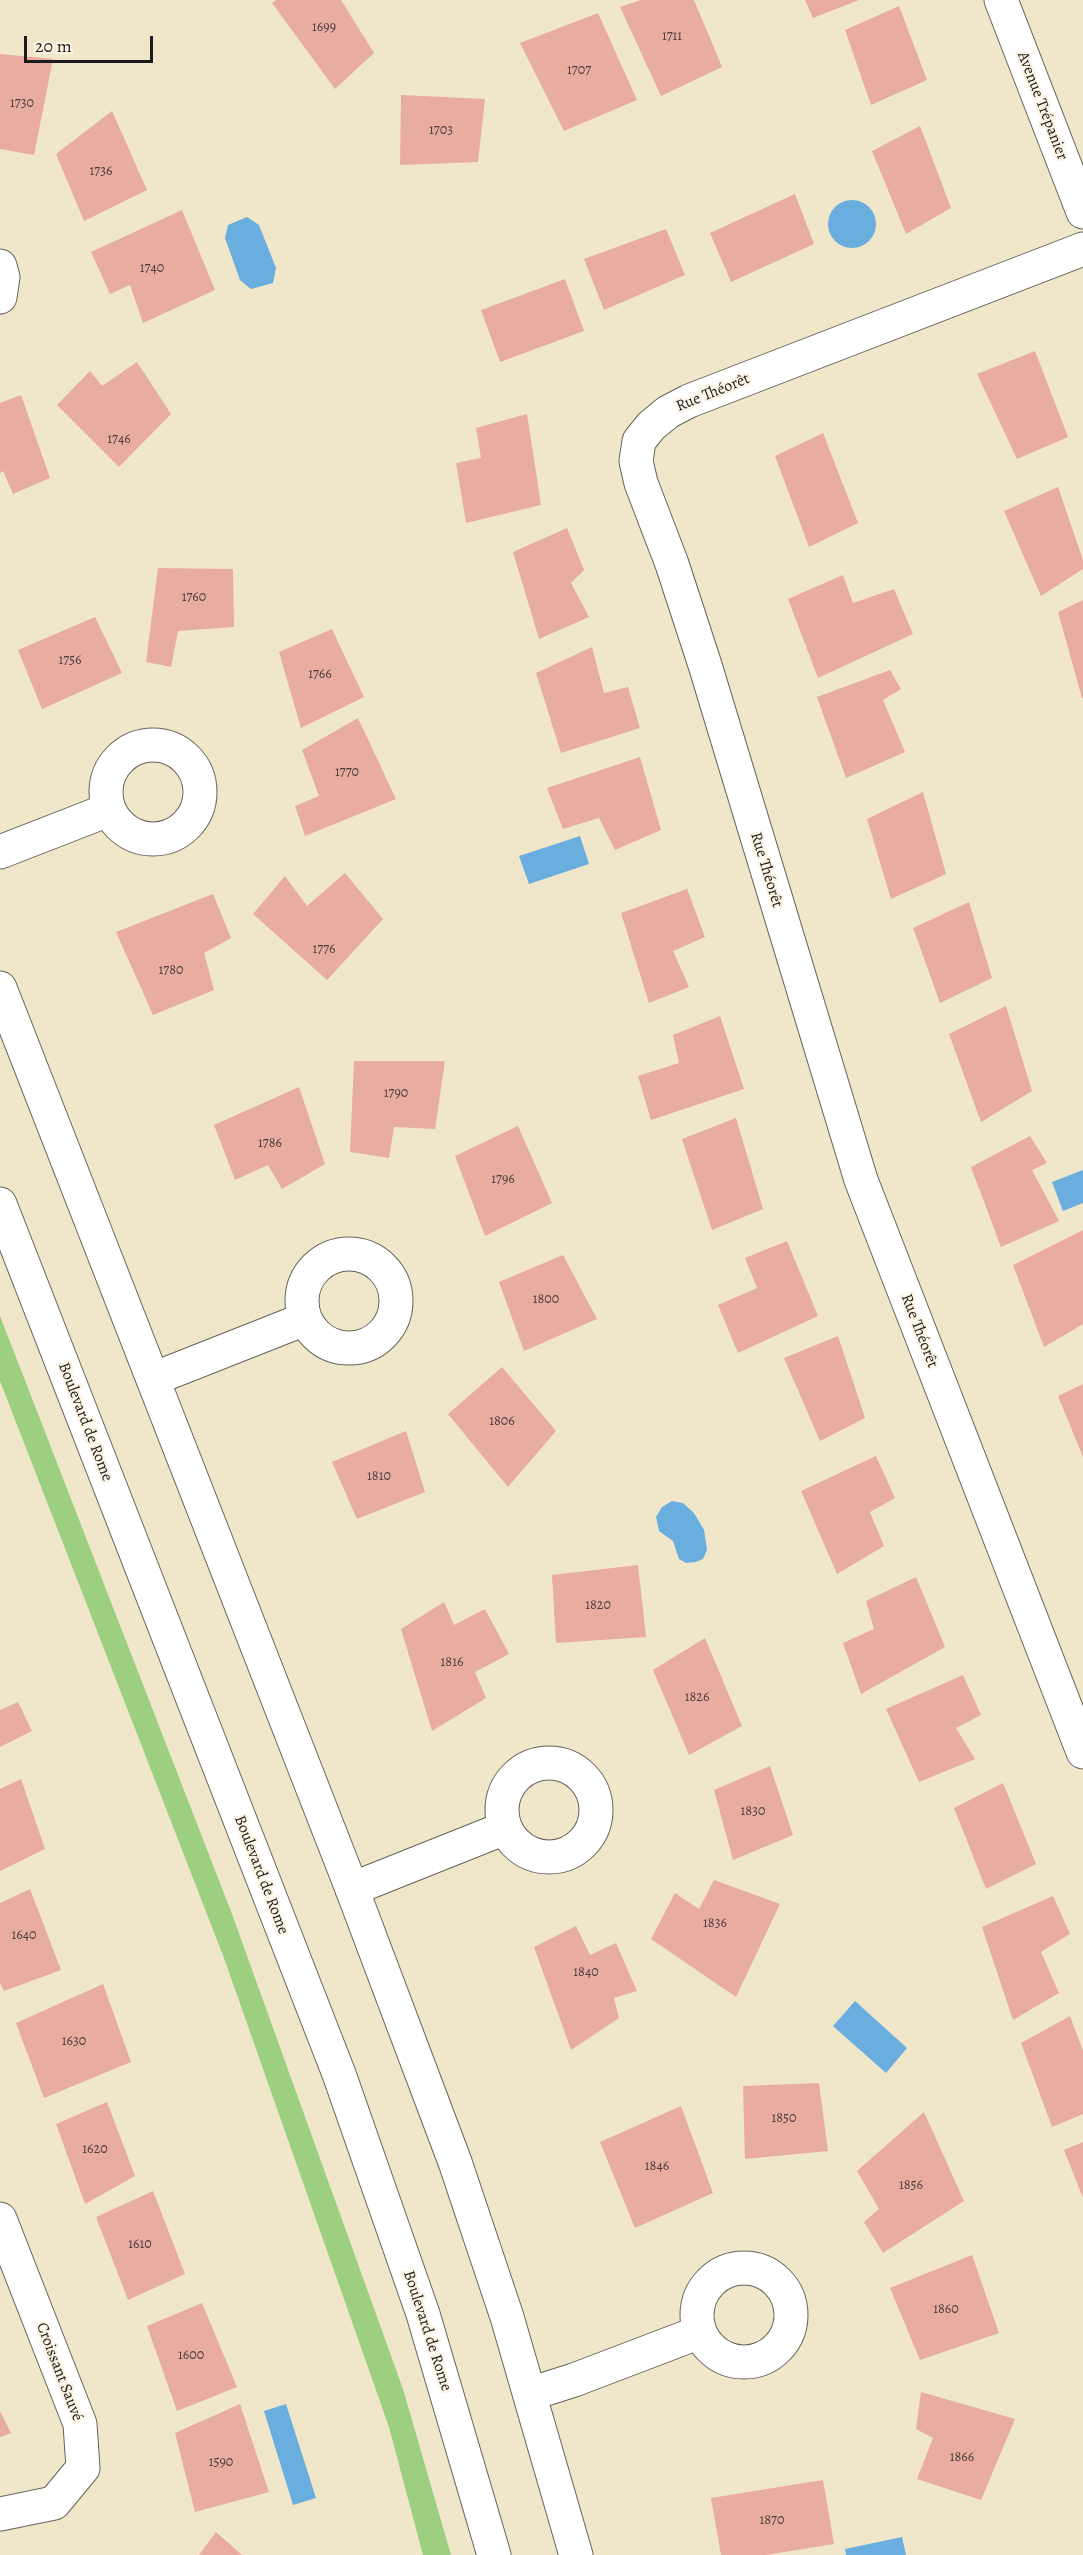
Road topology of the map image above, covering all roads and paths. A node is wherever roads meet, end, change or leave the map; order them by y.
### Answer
1 (1001, 0) edge
2 (1083, 212) edge
3 (1083, 249) edge
4 (0, 266) edge
5 (0, 297) edge
6 (108, 810) dead end
7 (0, 852) edge
8 (0, 988) edge
9 (0, 1204) edge
10 (305, 1319) dead end
11 (153, 1379) junction
12 (1083, 1752) edge
13 (505, 1828) dead end
14 (352, 1888) junction
15 (0, 2219) edge
16 (700, 2332) dead end
17 (530, 2394) junction
18 (0, 2514) edge
19 (494, 2555) edge
20 (576, 2555) edge

1 - 2 street, Avenue Trépanier
3 - 12 street, Rue Théorêt
4 - 5 street
6 - 7 street
8 - 11 street
9 - 19 street, Boulevard de Rome
10 - 11 street
11 - 14 street
13 - 14 street
14 - 17 street
15 - 18 street, Croissant Sauvé
16 - 17 street
17 - 20 street

